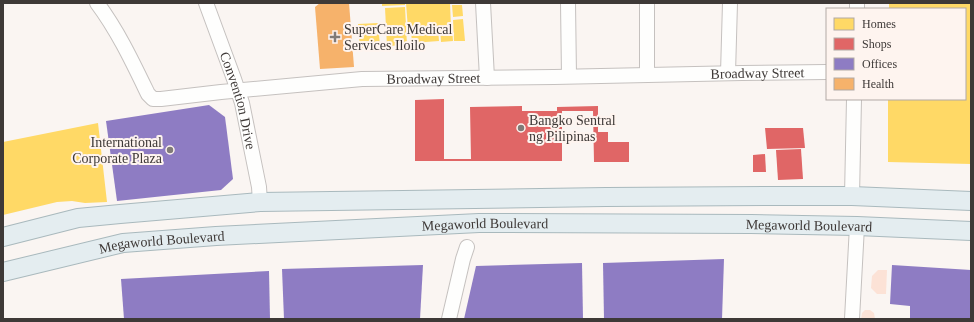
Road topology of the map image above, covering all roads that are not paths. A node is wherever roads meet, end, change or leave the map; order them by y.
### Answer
1 (98, 3) edge
2 (208, 3) edge
3 (483, 3) edge
4 (568, 3) edge
5 (647, 3) edge
6 (730, 3) edge
7 (826, 72) edge
8 (728, 73) junction
9 (647, 74) junction
10 (569, 76) junction
11 (487, 78) junction
12 (238, 90) junction
13 (854, 100) edge
14 (852, 196) junction
15 (971, 201) edge
16 (260, 202) junction
17 (858, 226) junction
18 (971, 231) edge
19 (3, 237) edge
20 (467, 247) dead end
21 (3, 272) edge
22 (449, 319) edge
23 (852, 319) edge

1 - 12 street, Broadway Street
2 - 12 street, Convention Drive
3 - 11 street
4 - 10 street
5 - 9 street
6 - 8 street
7 - 8 street, Broadway Street
8 - 9 street, Broadway Street
9 - 10 street, Broadway Street
10 - 11 street, Broadway Street
11 - 12 street, Broadway Street
12 - 16 street, Convention Drive
13 - 14 street
14 - 15 main road, Megaworld Boulevard
14 - 16 main road, Megaworld Boulevard
16 - 19 main road, Megaworld Boulevard
17 - 18 main road, Megaworld Boulevard
17 - 21 main road, Megaworld Boulevard
17 - 23 street
20 - 22 street

